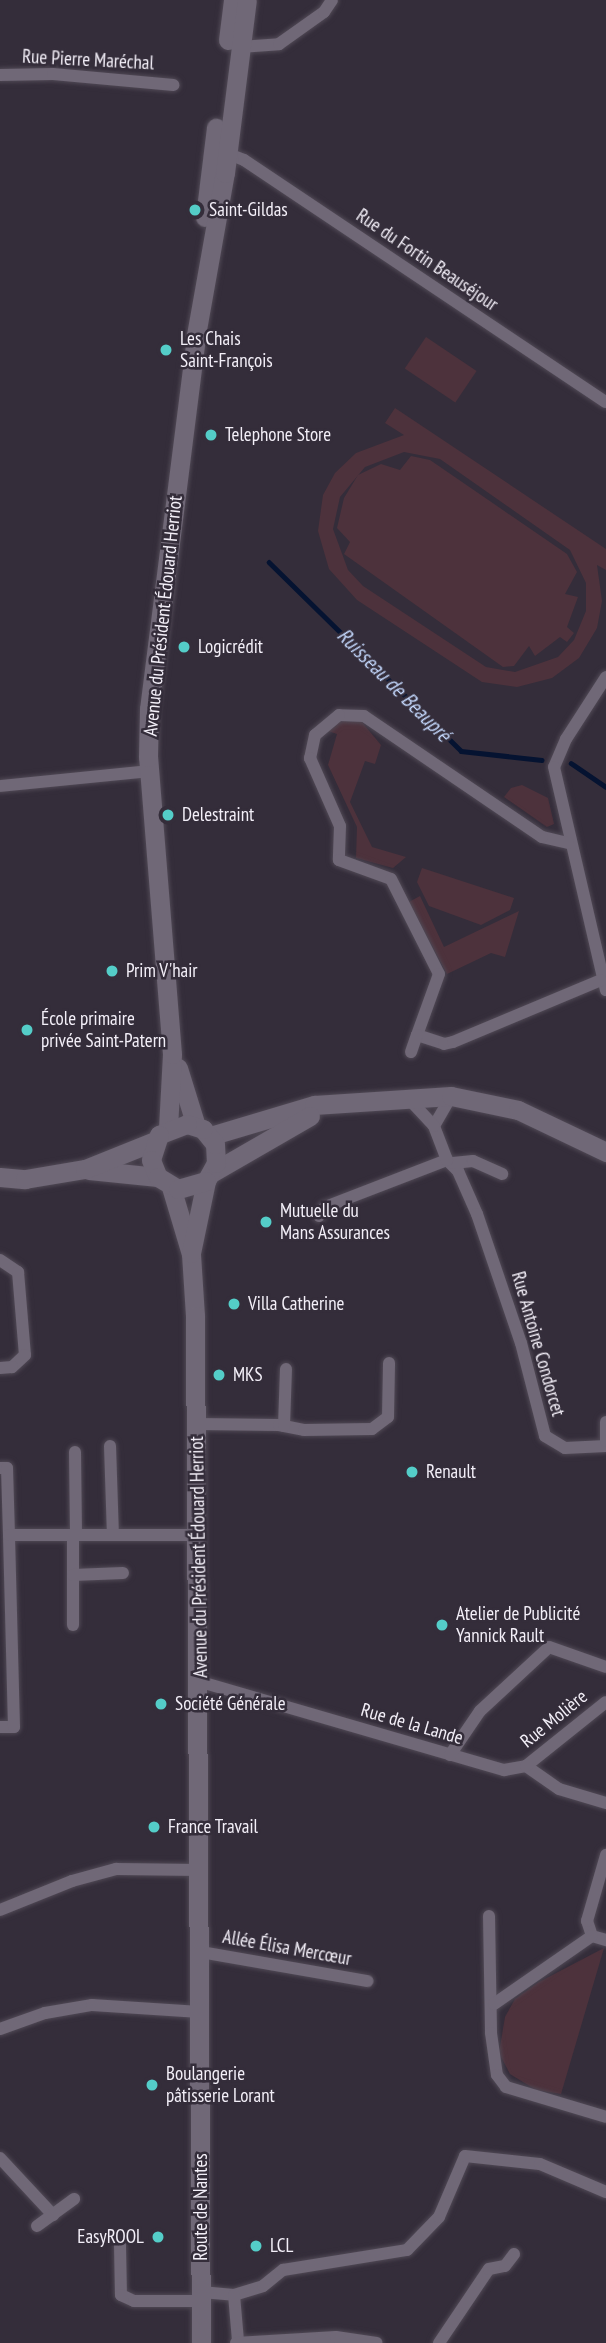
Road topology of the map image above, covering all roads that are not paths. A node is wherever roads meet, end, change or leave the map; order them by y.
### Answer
1 (247, 0) edge
2 (332, 0) edge
3 (232, 10) edge
4 (240, 47) junction
5 (0, 75) edge
6 (174, 85) dead end
7 (226, 153) junction
8 (207, 263) junction
9 (606, 402) edge
10 (606, 677) edge
11 (149, 771) junction
12 (0, 786) edge
13 (568, 843) junction
14 (604, 985) edge
15 (417, 1035) junction
16 (411, 1052) dead end
17 (172, 1054) junction
18 (451, 1097) junction
19 (408, 1098) junction
20 (327, 1108) junction
21 (435, 1126) junction
22 (203, 1131) junction
23 (161, 1135) junction
24 (606, 1152) edge
25 (450, 1162) junction
26 (85, 1170) junction
27 (502, 1174) dead end
28 (0, 1177) edge
29 (209, 1177) junction
30 (165, 1182) junction
31 (319, 1216) dead end
32 (191, 1254) junction
33 (0, 1261) edge
34 (389, 1363) dead end
35 (0, 1367) edge
36 (286, 1368) dead end
37 (606, 1422) edge
38 (197, 1424) junction
39 (284, 1426) junction
40 (606, 1443) edge
41 (110, 1446) dead end
42 (75, 1452) dead end
43 (0, 1468) edge
44 (9, 1535) junction
45 (74, 1535) junction
46 (113, 1535) junction
47 (199, 1535) junction
48 (123, 1573) dead end
49 (73, 1575) junction
50 (73, 1625) dead end
51 (606, 1667) edge
52 (201, 1682) junction
53 (606, 1702) edge
54 (0, 1727) edge
55 (450, 1755) junction
56 (526, 1766) junction
57 (606, 1803) edge
58 (606, 1855) edge
59 (200, 1870) junction
60 (0, 1910) edge
61 (489, 1916) dead end
62 (592, 1936) junction
63 (606, 1940) edge
64 (201, 1952) junction
65 (367, 1981) dead end
66 (494, 2004) junction
67 (201, 2012) junction
68 (0, 2029) edge
69 (200, 2071) joint
70 (606, 2117) edge
71 (0, 2158) edge
72 (606, 2192) edge
73 (74, 2199) dead end
74 (53, 2215) junction
75 (37, 2226) dead end
76 (120, 2245) dead end
77 (514, 2254) dead end
78 (234, 2295) junction
79 (201, 2297) junction
80 (337, 2340) edge
81 (237, 2342) edge
82 (201, 2343) edge
83 (377, 2343) edge
84 (439, 2343) edge

1 - 4 main road, Avenue du Président Édouard Herriot
2 - 4 street
3 - 8 main road, Avenue du Président Édouard Herriot
4 - 7 main road, Avenue du Président Édouard Herriot
5 - 6 street, Rue Pierre Maréchal
7 - 8 main road, Avenue du Président Édouard Herriot
7 - 9 street, Rue du Fortin Beauséjour
8 - 11 main road, Avenue du Président Édouard Herriot
10 - 13 street
11 - 12 street
11 - 17 main road, Avenue du Président Édouard Herriot
13 - 14 street
13 - 15 street
14 - 15 street
15 - 16 street
17 - 22 main road, Avenue du Président Édouard Herriot
17 - 23 main road, Avenue du Président Édouard Herriot
18 - 19 main road
18 - 21 street
18 - 24 main road
19 - 20 main road
19 - 21 street, Rue Antoine Condorcet
20 - 22 main road
20 - 29 main road
21 - 25 street, Rue Antoine Condorcet
22 - 23 main road
22 - 29 main road
23 - 26 main road
23 - 30 main road
25 - 27 street
25 - 31 street
25 - 40 street, Rue Antoine Condorcet
26 - 28 main road
26 - 30 main road
29 - 30 main road
29 - 32 main road, Avenue du Président Édouard Herriot
30 - 32 main road, Avenue du Président Édouard Herriot
32 - 38 main road, Avenue du Président Édouard Herriot
33 - 35 street
34 - 39 street
36 - 39 street
37 - 40 street
38 - 39 street
38 - 47 main road, Avenue du Président Édouard Herriot
41 - 46 street
42 - 45 street
43 - 44 street
44 - 45 street
44 - 54 street
45 - 46 street
45 - 49 street
46 - 47 street
47 - 52 main road, Avenue du Président Édouard Herriot
48 - 49 street
49 - 50 street
51 - 55 street
52 - 55 street, Rue de la Lande
52 - 59 main road, Avenue du Président Édouard Herriot
53 - 56 street, Rue Molière
55 - 56 street, Rue de la Lande
56 - 57 street
58 - 62 street
59 - 60 street
59 - 64 main road, Avenue du Président Édouard Herriot
61 - 66 street
62 - 63 street
62 - 66 street
64 - 65 street, Allée Élisa Mercœur
64 - 67 main road, Avenue du Président Édouard Herriot
66 - 70 street
67 - 68 street
67 - 69 main road, Avenue du Président Édouard Herriot
69 - 79 main road, Route de Nantes
71 - 74 street
72 - 78 street
73 - 74 street
74 - 75 street
76 - 79 street
77 - 84 street
78 - 79 street
78 - 81 street
79 - 82 main road, Route de Nantes
80 - 81 street
80 - 83 street

